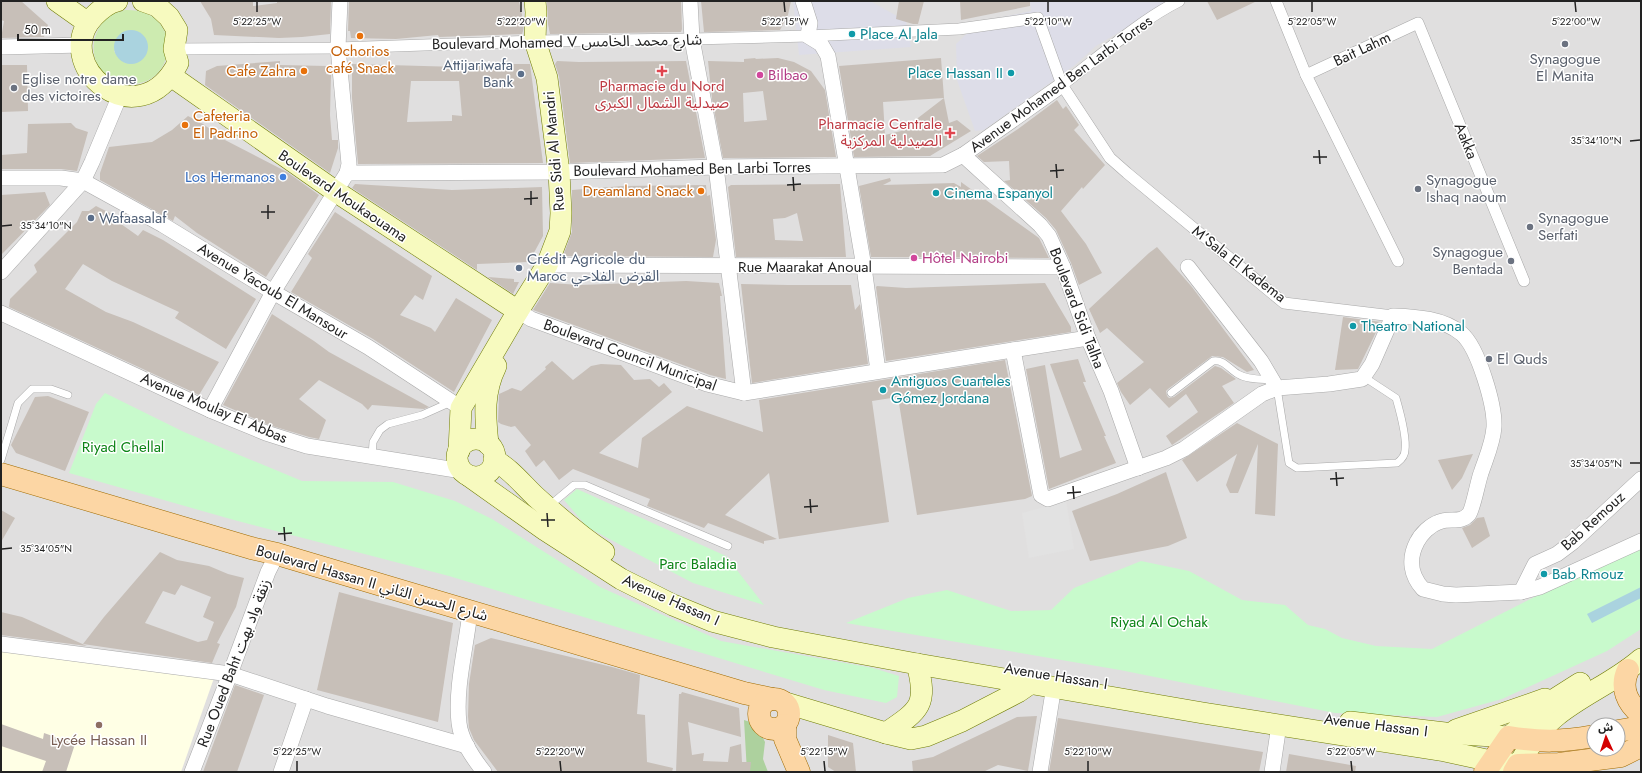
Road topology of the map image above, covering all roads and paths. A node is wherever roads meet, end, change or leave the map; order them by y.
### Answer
1 (57, 1) edge
2 (117, 1) edge
3 (147, 1) edge
4 (340, 1) edge
5 (535, 1) edge
6 (690, 1) edge
7 (804, 1) edge
8 (1179, 1) edge
9 (1276, 1) edge
10 (88, 23) junction
11 (1418, 23) joint
12 (809, 29) junction
13 (960, 29) joint
14 (692, 39) junction
15 (535, 41) junction
16 (82, 45) junction
17 (1, 47) edge
18 (338, 48) junction
19 (174, 49) junction
20 (1306, 74) junction
21 (171, 76) junction
22 (1062, 86) junction
23 (120, 95) junction
24 (963, 155) junction
25 (847, 166) junction
26 (716, 167) junction
27 (559, 172) junction
28 (347, 173) junction
29 (1, 178) edge
30 (82, 181) junction
31 (335, 191) junction
32 (1398, 261) dead end
33 (547, 265) junction
34 (727, 267) junction
35 (864, 267) junction
36 (1063, 267) junction
37 (1188, 267) dead end
38 (1, 272) edge
39 (1524, 281) dead end
40 (273, 292) junction
41 (518, 312) junction
42 (1, 313) edge
43 (1392, 316) junction
44 (504, 338) junction
45 (1088, 338) junction
46 (1014, 350) junction
47 (878, 371) junction
48 (1364, 377) junction
49 (1275, 384) junction
50 (744, 392) junction
51 (1171, 393) dead end
52 (68, 394) dead end
53 (456, 405) junction
54 (210, 410) junction
55 (489, 449) junction
56 (458, 450) junction
57 (372, 457) junction
58 (1, 460) edge
59 (1138, 468) junction
60 (1, 474) edge
61 (466, 474) junction
62 (1638, 481) edge
63 (547, 507) junction
64 (1641, 541) edge
65 (728, 546) dead end
66 (277, 554) junction
67 (1521, 592) junction
68 (470, 612) junction
69 (1, 644) edge
70 (1641, 649) edge
71 (917, 664) junction
72 (1635, 665) edge
73 (230, 674) junction
74 (1594, 675) junction
75 (1031, 683) junction
76 (1054, 686) junction
77 (306, 699) junction
78 (1641, 714) edge
79 (776, 715) junction
80 (1279, 725) junction
81 (1641, 727) edge
82 (1626, 730) edge
83 (886, 733) junction
84 (1445, 733) junction
85 (1509, 737) junction
86 (1586, 737) edge
87 (1533, 741) junction
88 (467, 746) junction
89 (1641, 746) edge
90 (1488, 767) edge
91 (1554, 768) edge
92 (1516, 769) edge
93 (192, 772) edge
94 (281, 772) edge
95 (484, 772) edge
96 (783, 772) edge
97 (799, 772) edge
98 (1040, 772) edge
99 (1272, 772) edge

1 - 10 main road
2 - 10 main road
3 - 19 main road
4 - 18 street
5 - 15 main road, Rue Sidi Al Mandri
6 - 14 street
7 - 12 street
8 - 22 street, Avenue Mohamed Ben Larbi Torres
9 - 20 street
10 - 16 main road
11 - 20 street, Bait Lahm
11 - 39 street, Aakka
12 - 13 street, Boulevard Mohamed V شارع محمد الخامس
12 - 14 street, Boulevard Mohamed V شارع محمد الخامس
12 - 25 street
13 - 22 street, M’Sala El Kadema
14 - 15 street, Boulevard Mohamed V شارع محمد الخامس
14 - 26 street
15 - 18 street, Boulevard Mohamed V شارع محمد الخامس
15 - 27 main road, Rue Sidi Al Mandri
16 - 17 street
16 - 23 main road
18 - 19 street, Boulevard Mohamed V شارع محمد الخامس
18 - 28 street
19 - 21 main road
20 - 32 street
21 - 23 main road
21 - 31 main road, Boulevard Moukaouama
22 - 24 street, Avenue Mohamed Ben Larbi Torres
22 - 43 street, M’Sala El Kadema
23 - 30 street
24 - 25 street, Boulevard Mohamed Ben Larbi Torres
24 - 36 street, Boulevard Sidi Talha
25 - 26 street, Boulevard Mohamed Ben Larbi Torres
25 - 35 street
26 - 27 street, Boulevard Mohamed Ben Larbi Torres
26 - 34 street
27 - 28 street, Boulevard Mohamed Ben Larbi Torres
27 - 33 main road, Rue Sidi Al Mandri
28 - 31 street
29 - 30 street
30 - 38 street
30 - 40 street, Avenue Yacoub El Mansour
31 - 40 street
31 - 41 main road, Boulevard Moukaouama
33 - 34 street, Rue Maarakat Anoual
33 - 41 main road, Rue Sidi Al Mandri
34 - 35 street, Rue Maarakat Anoual
34 - 50 street
35 - 36 street, Rue Maarakat Anoual
35 - 47 street
36 - 45 street, Boulevard Sidi Talha
37 - 49 street
40 - 53 street, Avenue Yacoub El Mansour
40 - 54 street
41 - 44 main road, Rue Sidi Al Mandri
41 - 50 street, Boulevard Council Municipal
42 - 54 street, Avenue Moulay El Abbas
43 - 48 street
43 - 67 street, M’Sala El Kadema
44 - 53 main road, Rue Sidi Al Mandri
44 - 55 main road, Rue Sidi Al Mandri
45 - 46 street
45 - 59 street, Boulevard Sidi Talha
46 - 47 street
46 - 59 street
47 - 50 street
48 - 49 street
48 - 49 lane
49 - 51 lane
49 - 59 street
52 - 58 lane
53 - 55 main road
53 - 56 main road, Rue Sidi Al Mandri
53 - 57 lane
54 - 57 street, Avenue Moulay El Abbas
55 - 56 main road
55 - 61 main road
55 - 63 main road, Avenue Hassan I
56 - 61 main road
57 - 61 street, Avenue Moulay El Abbas
60 - 66 main road, Boulevard Hassan II شارع الحسن الثاني
61 - 71 main road, Avenue Hassan I
62 - 67 street, Bab Remouz
63 - 65 lane
63 - 84 main road, Avenue Hassan I
64 - 67 street
66 - 68 main road, Boulevard Hassan II شارع الحسن الثاني
66 - 73 street, Rue Oued Baht زنقة واد بهت
68 - 79 main road, Boulevard Hassan II شارع الحسن الثاني
68 - 88 street
69 - 73 street
70 - 74 main road
71 - 75 main road, Avenue Hassan I
71 - 83 main road
72 - 78 main road
72 - 87 main road
73 - 77 street
73 - 93 street, Rue Oued Baht زنقة واد بهت
74 - 84 main road
74 - 85 main road
75 - 76 main road, Avenue Hassan I
75 - 83 main road, Boulevard Hassan II شارع الحسن الثاني
76 - 80 main road, Avenue Hassan I
76 - 98 street
77 - 88 street
77 - 94 street
79 - 83 main road, Boulevard Hassan II شارع الحسن الثاني
79 - 96 main road
79 - 97 main road
80 - 90 main road, Avenue Hassan I
80 - 99 street
81 - 82 main road
84 - 85 main road, Avenue Hassan I
85 - 87 main road
85 - 90 main road
86 - 87 main road
87 - 92 main road
88 - 95 street
89 - 91 main road
90 - 92 main road, Avenue Hassan I
91 - 92 main road

